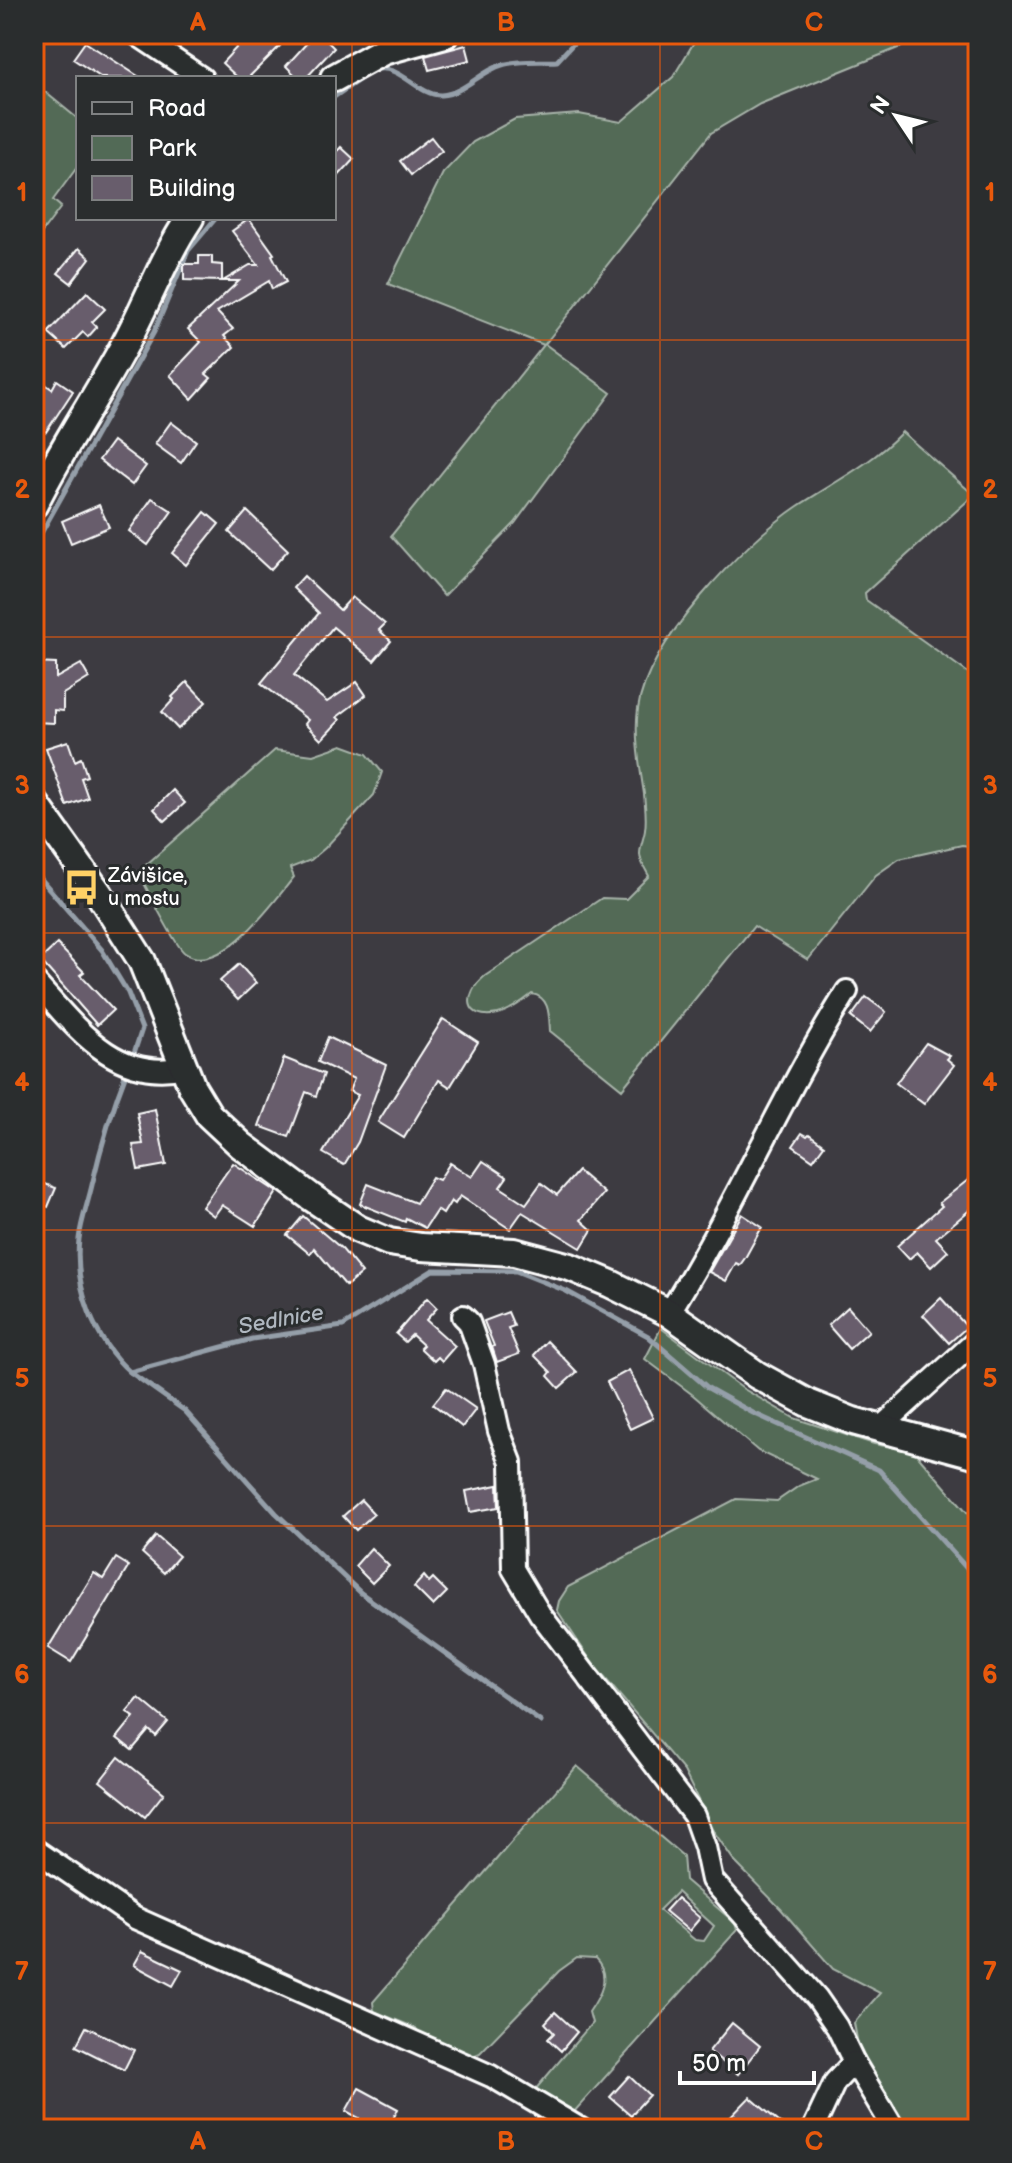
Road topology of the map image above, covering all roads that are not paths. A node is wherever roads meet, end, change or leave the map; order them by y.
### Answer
1 (136, 34) edge
2 (445, 34) edge
3 (199, 76) edge
4 (336, 77) edge
5 (189, 220) edge
6 (34, 504) edge
7 (34, 802) edge
8 (34, 981) edge
9 (847, 991) dead end
10 (184, 1067) junction
11 (669, 1313) junction
12 (463, 1316) dead end
13 (978, 1339) edge
14 (879, 1429) junction
15 (978, 1455) edge
16 (34, 1849) edge
17 (854, 2062) junction
18 (581, 2129) edge
19 (813, 2129) edge
20 (894, 2129) edge

1 - 3 street
2 - 4 main road
5 - 6 main road
7 - 10 main road
8 - 10 street
9 - 11 street
10 - 11 main road
11 - 14 main road
12 - 17 street
13 - 14 street
14 - 15 main road
16 - 18 street
17 - 19 street
17 - 20 street

